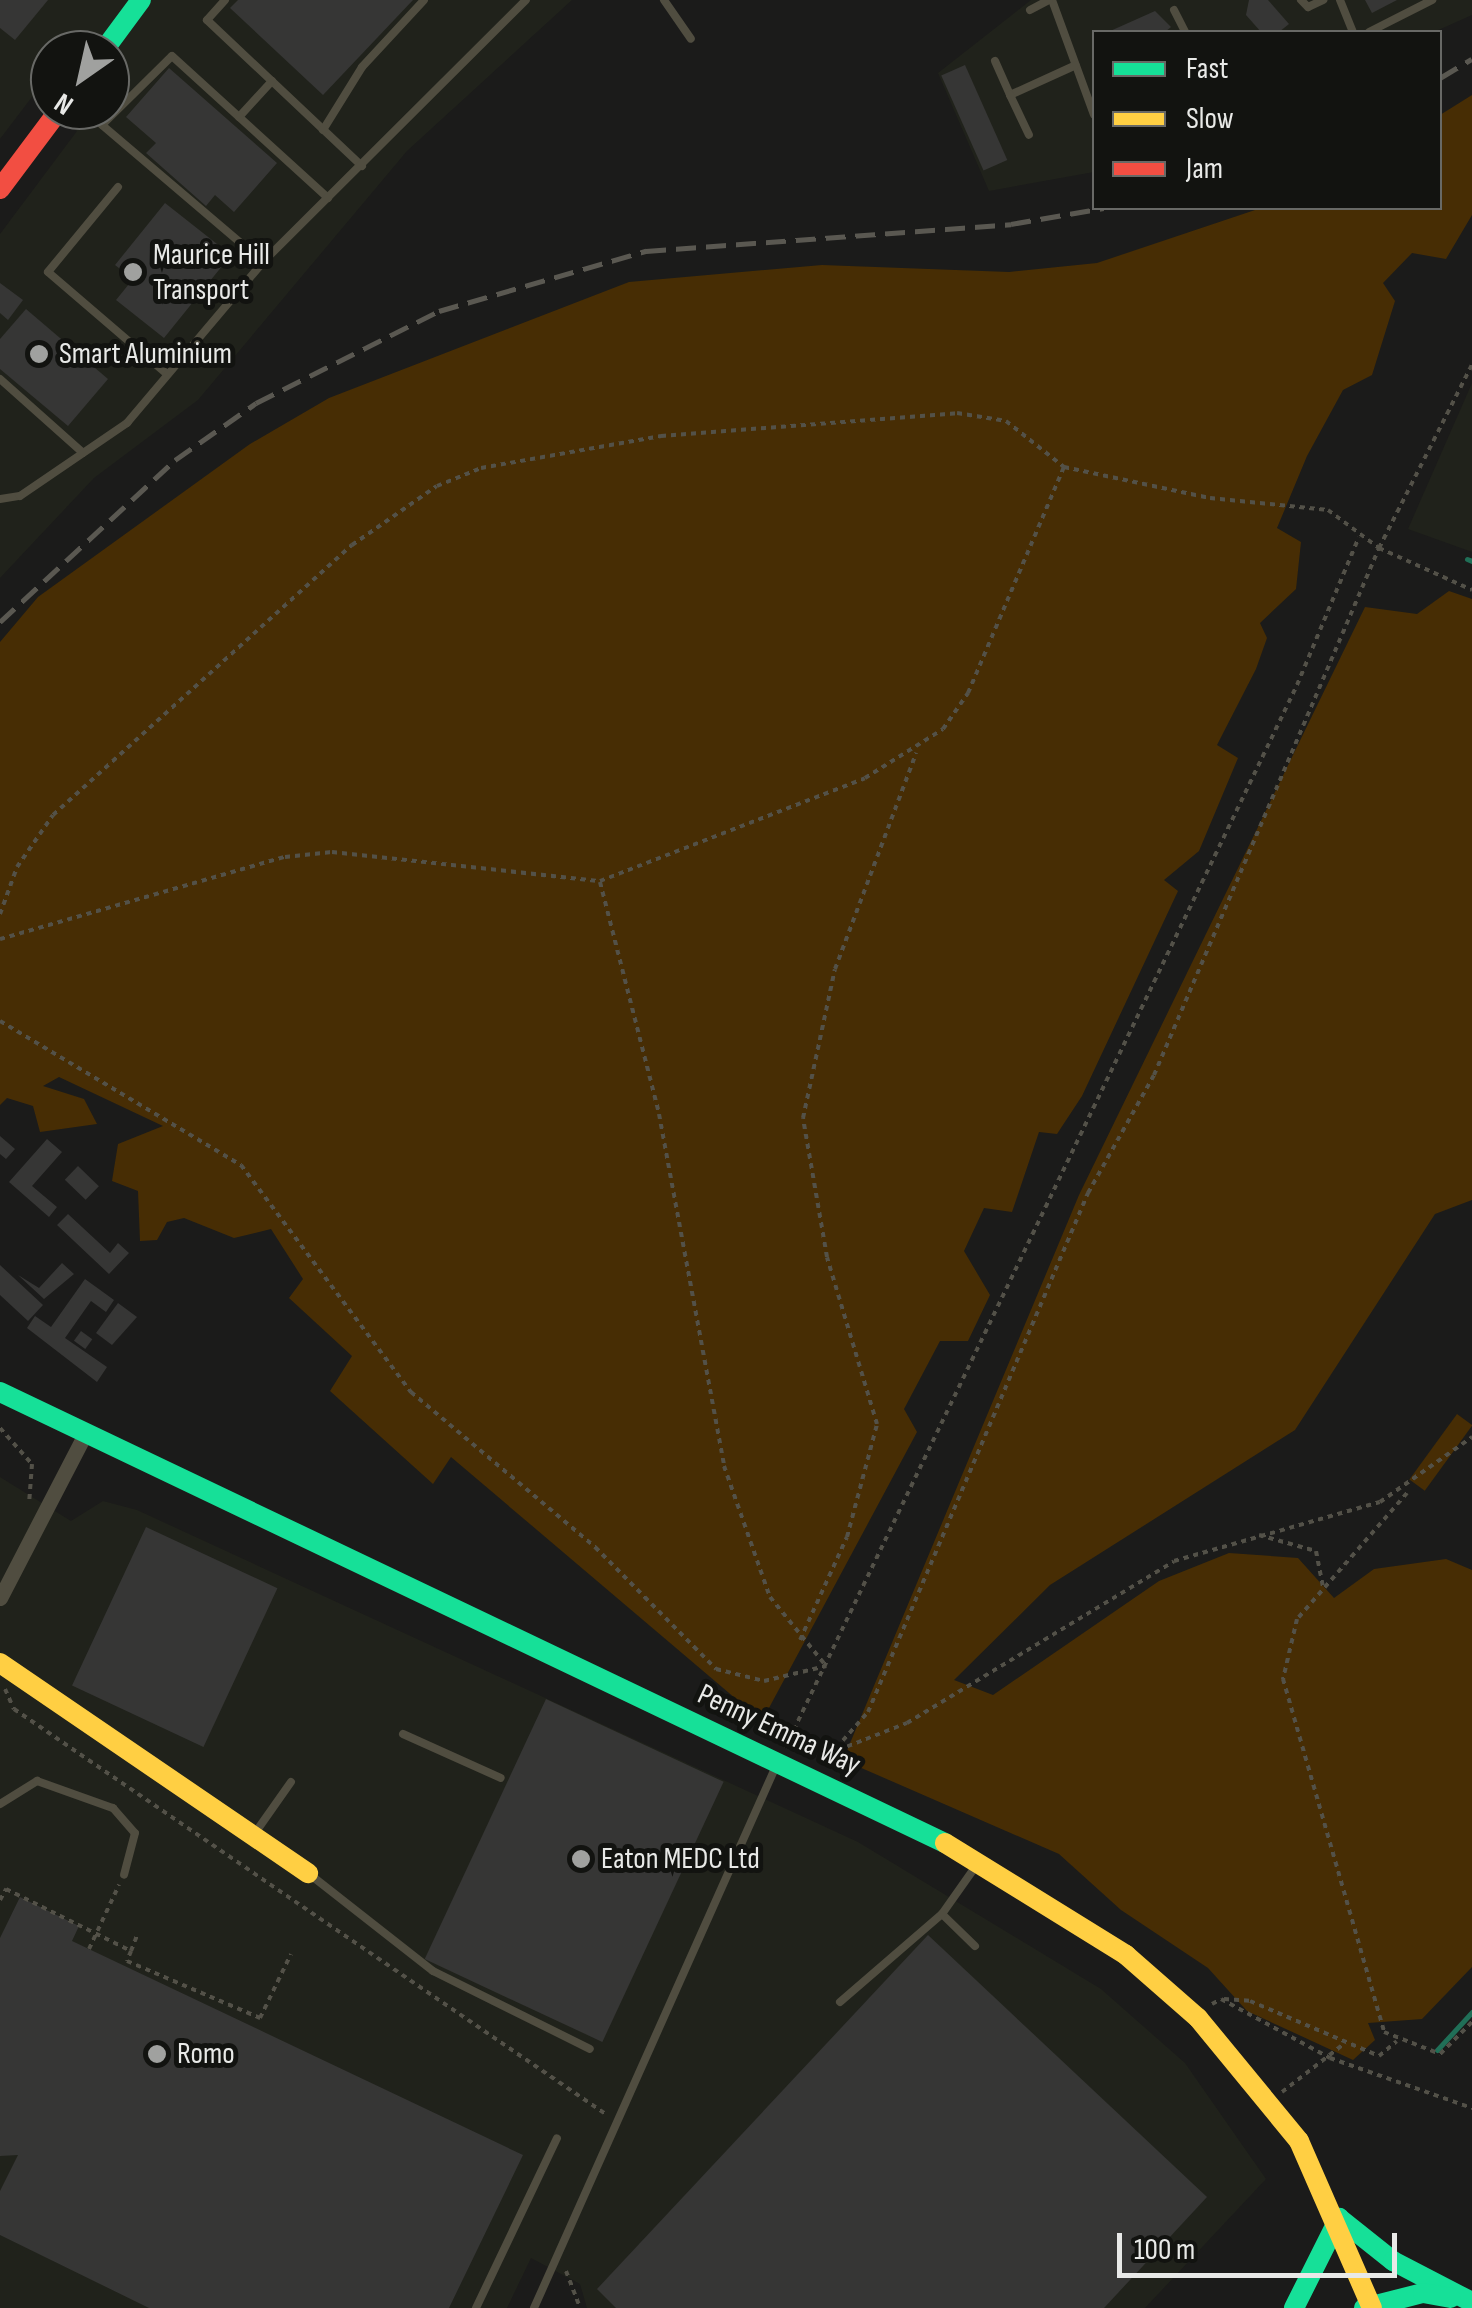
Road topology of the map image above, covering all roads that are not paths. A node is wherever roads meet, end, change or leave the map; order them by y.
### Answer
1 (141, 0) edge
2 (225, 0) edge
3 (424, 0) edge
4 (526, 0) edge
5 (664, 0) edge
6 (1051, 0) edge
7 (1301, 0) edge
8 (1323, 0) edge
9 (1340, 0) edge
10 (1432, 0) edge
11 (1030, 10) dead end
12 (1174, 10) dead end
13 (119, 30) edge
14 (1185, 30) edge
15 (1352, 30) edge
16 (1373, 30) edge
17 (691, 40) dead end
18 (995, 62) dead end
19 (1076, 65) junction
20 (272, 81) junction
21 (1010, 95) junction
22 (1092, 100) edge
23 (239, 118) junction
24 (44, 130) edge
25 (324, 130) junction
26 (1030, 136) dead end
27 (362, 166) junction
28 (118, 186) dead end
29 (0, 189) edge
30 (328, 198) junction
31 (263, 262) junction
32 (168, 374) junction
33 (0, 379) edge
34 (83, 453) junction
35 (0, 499) edge
36 (0, 1392) edge
37 (83, 1438) junction
38 (0, 1598) edge
39 (0, 1663) edge
40 (403, 1734) dead end
41 (778, 1762) junction
42 (500, 1778) dead end
43 (290, 1782) dead end
44 (0, 1804) edge
45 (254, 1836) junction
46 (980, 1860) junction
47 (308, 1873) joint
48 (124, 1875) road end
49 (942, 1914) junction
50 (975, 1946) dead end
51 (840, 2002) dead end
52 (590, 2049) dead end
53 (557, 2138) dead end
54 (1339, 2218) junction
55 (1467, 2303) edge
56 (1369, 2307) edge
57 (476, 2308) edge
58 (534, 2308) edge
59 (1294, 2308) edge

1 - 13 main road
2 - 20 lane
3 - 25 lane
4 - 27 lane
5 - 17 lane
6 - 11 lane
6 - 19 lane
7 - 8 lane
9 - 15 lane
10 - 16 lane
12 - 14 lane
18 - 21 lane
19 - 21 lane
19 - 22 lane
20 - 23 lane
20 - 25 lane
21 - 26 lane
23 - 30 lane
23 - 31 lane
24 - 29 main road
25 - 27 lane
27 - 30 lane
28 - 32 lane
30 - 31 lane
31 - 32 lane
32 - 34 lane
33 - 34 lane
34 - 35 lane
36 - 37 main road, Penny Emma Way
37 - 38 street
37 - 41 main road, Penny Emma Way
39 - 45 main road
40 - 42 lane
41 - 46 main road, Penny Emma Way
41 - 58 lane
43 - 45 lane
44 - 48 lane
45 - 47 main road
46 - 49 lane
46 - 54 main road, Penny Emma Way
47 - 52 lane
49 - 50 lane
49 - 51 lane
53 - 57 lane
54 - 55 main road
54 - 56 main road, Penny Emma Way
54 - 59 main road
55 - 56 main road

